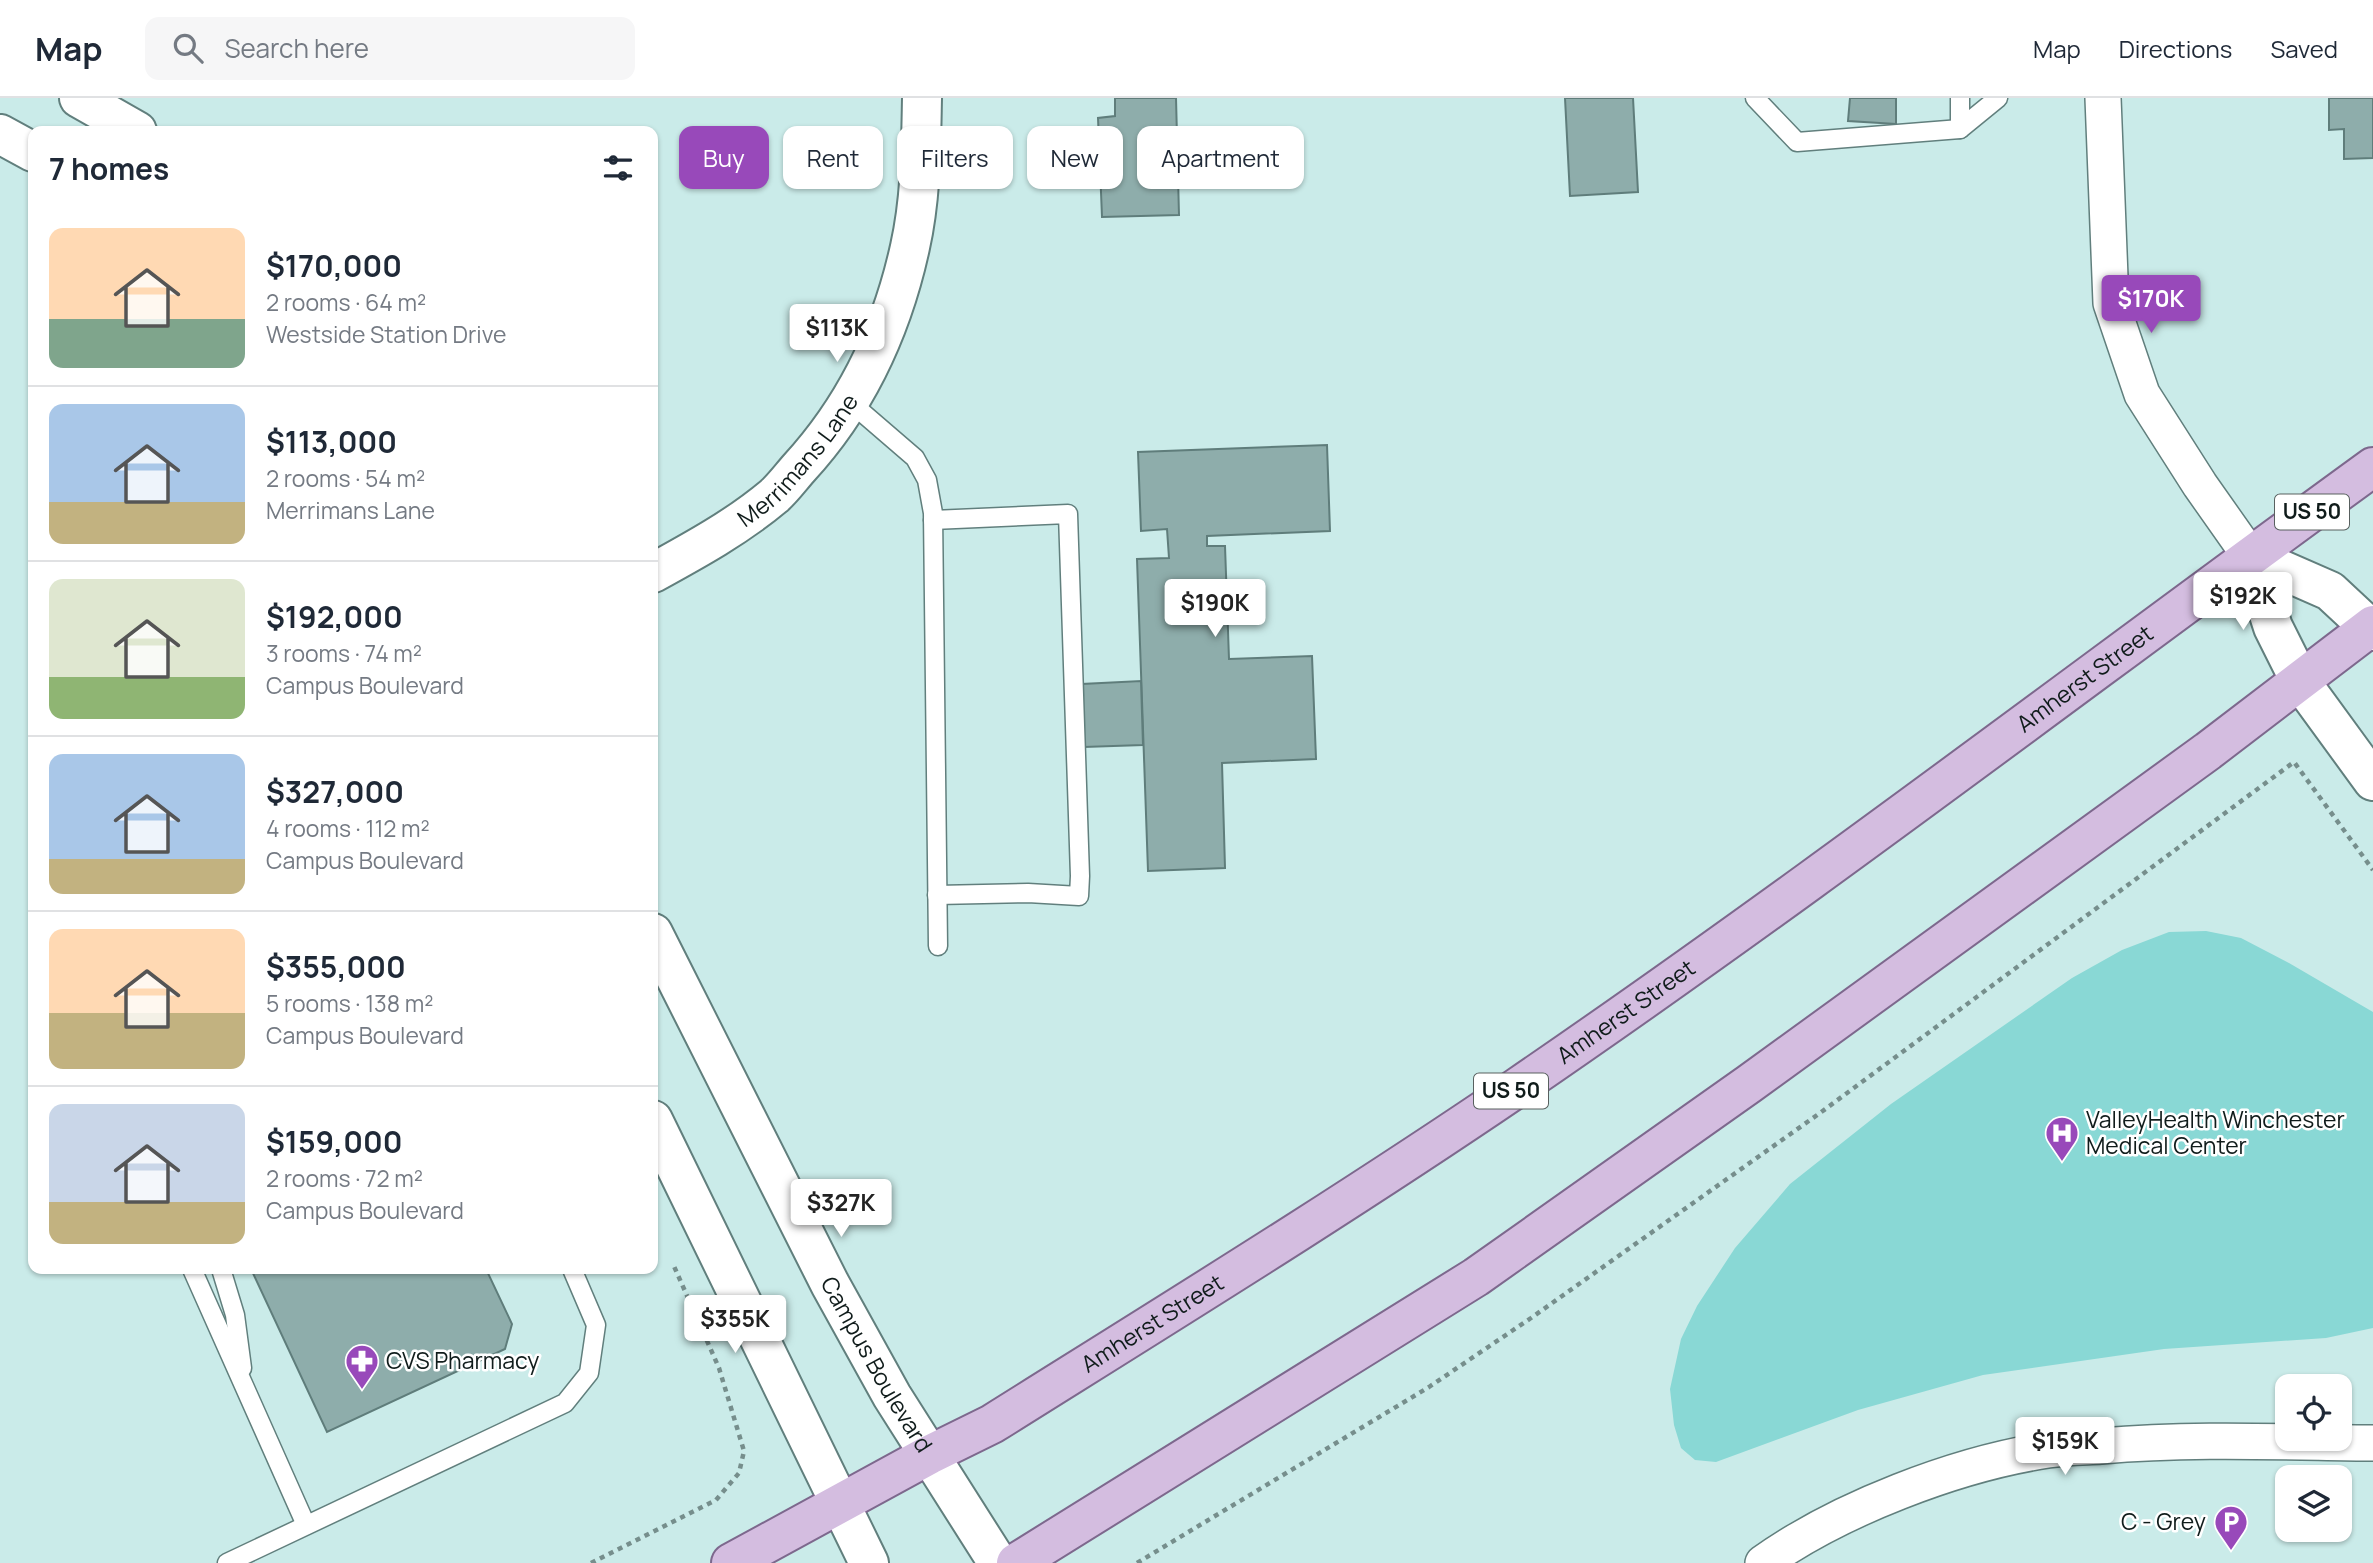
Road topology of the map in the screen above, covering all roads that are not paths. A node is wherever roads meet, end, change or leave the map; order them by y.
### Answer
1 (79, 98) edge
2 (922, 98) edge
3 (1755, 98) edge
4 (1960, 98) edge
5 (1998, 98) edge
6 (2103, 98) edge
7 (128, 126) edge
8 (1960, 129) junction
9 (0, 134) edge
10 (28, 149) edge
11 (850, 402) junction
12 (2373, 467) edge
13 (933, 520) junction
14 (2250, 556) junction
15 (658, 570) edge
16 (2372, 627) edge
17 (2300, 681) junction
18 (2373, 781) edge
19 (937, 895) junction
20 (658, 943) edge
21 (938, 946) dead end
22 (658, 1130) edge
23 (194, 1274) edge
24 (223, 1274) edge
25 (574, 1274) edge
26 (244, 1387) junction
27 (2373, 1443) edge
28 (929, 1455) junction
29 (840, 1505) junction
30 (306, 1525) junction
31 (227, 1563) edge
32 (731, 1563) edge
33 (869, 1563) edge
34 (998, 1563) edge
35 (1016, 1563) edge
36 (1763, 1563) edge

1 - 7 main road
2 - 11 main road, Merrimans Lane
3 - 8 lane
4 - 8 lane
5 - 8 lane
6 - 14 street
9 - 10 main road
11 - 13 lane
11 - 15 main road, Merrimans Lane
12 - 14 main road, Amherst Street / US 50
13 - 19 lane
13 - 19 lane
14 - 16 main road
14 - 17 main road
14 - 28 main road, Amherst Street / US 50
16 - 17 main road
17 - 18 main road
17 - 35 main road
19 - 21 lane
20 - 28 main road, Campus Boulevard
22 - 29 main road
23 - 26 lane
24 - 26 lane
25 - 30 lane
26 - 30 lane
27 - 36 street
28 - 29 main road, Amherst Street / US 50
28 - 34 main road, Campus Boulevard
29 - 32 main road, Amherst Street / US 50
29 - 33 main road
30 - 31 lane

